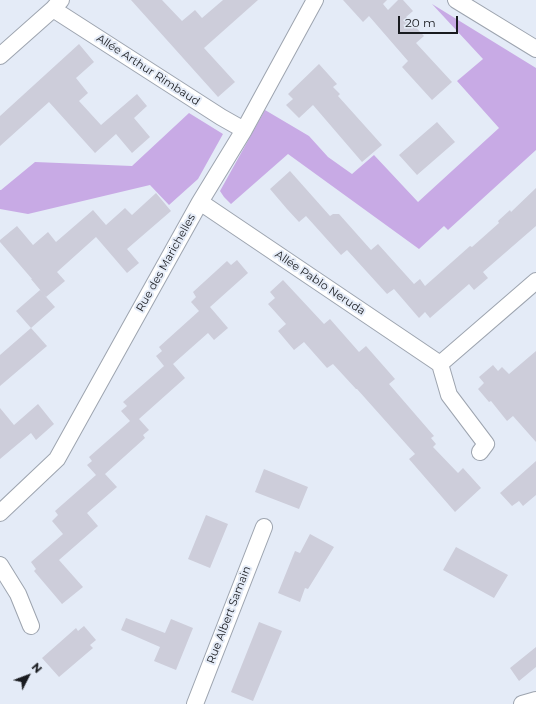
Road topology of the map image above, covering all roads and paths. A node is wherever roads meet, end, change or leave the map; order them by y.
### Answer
1 (315, 0) edge
2 (456, 0) edge
3 (57, 4) edge
4 (536, 49) edge
5 (0, 56) edge
6 (244, 130) junction
7 (200, 202) junction
8 (536, 281) edge
9 (440, 364) junction
10 (480, 452) dead end
11 (1, 512) edge
12 (264, 527) dead end
13 (0, 565) edge
14 (31, 626) dead end
15 (536, 700) edge
16 (195, 704) edge
17 (522, 704) edge

1 - 6 street, Rue des Marichelles
2 - 4 street
3 - 5 street, Allée Arthur Rimbaud
3 - 6 street, Allée Arthur Rimbaud
6 - 7 street, Rue des Marichelles
7 - 9 street, Allée Pablo Neruda
7 - 11 street, Rue des Marichelles
8 - 9 street
9 - 10 street
12 - 16 street, Rue Albert Samain
13 - 14 street
15 - 17 street

